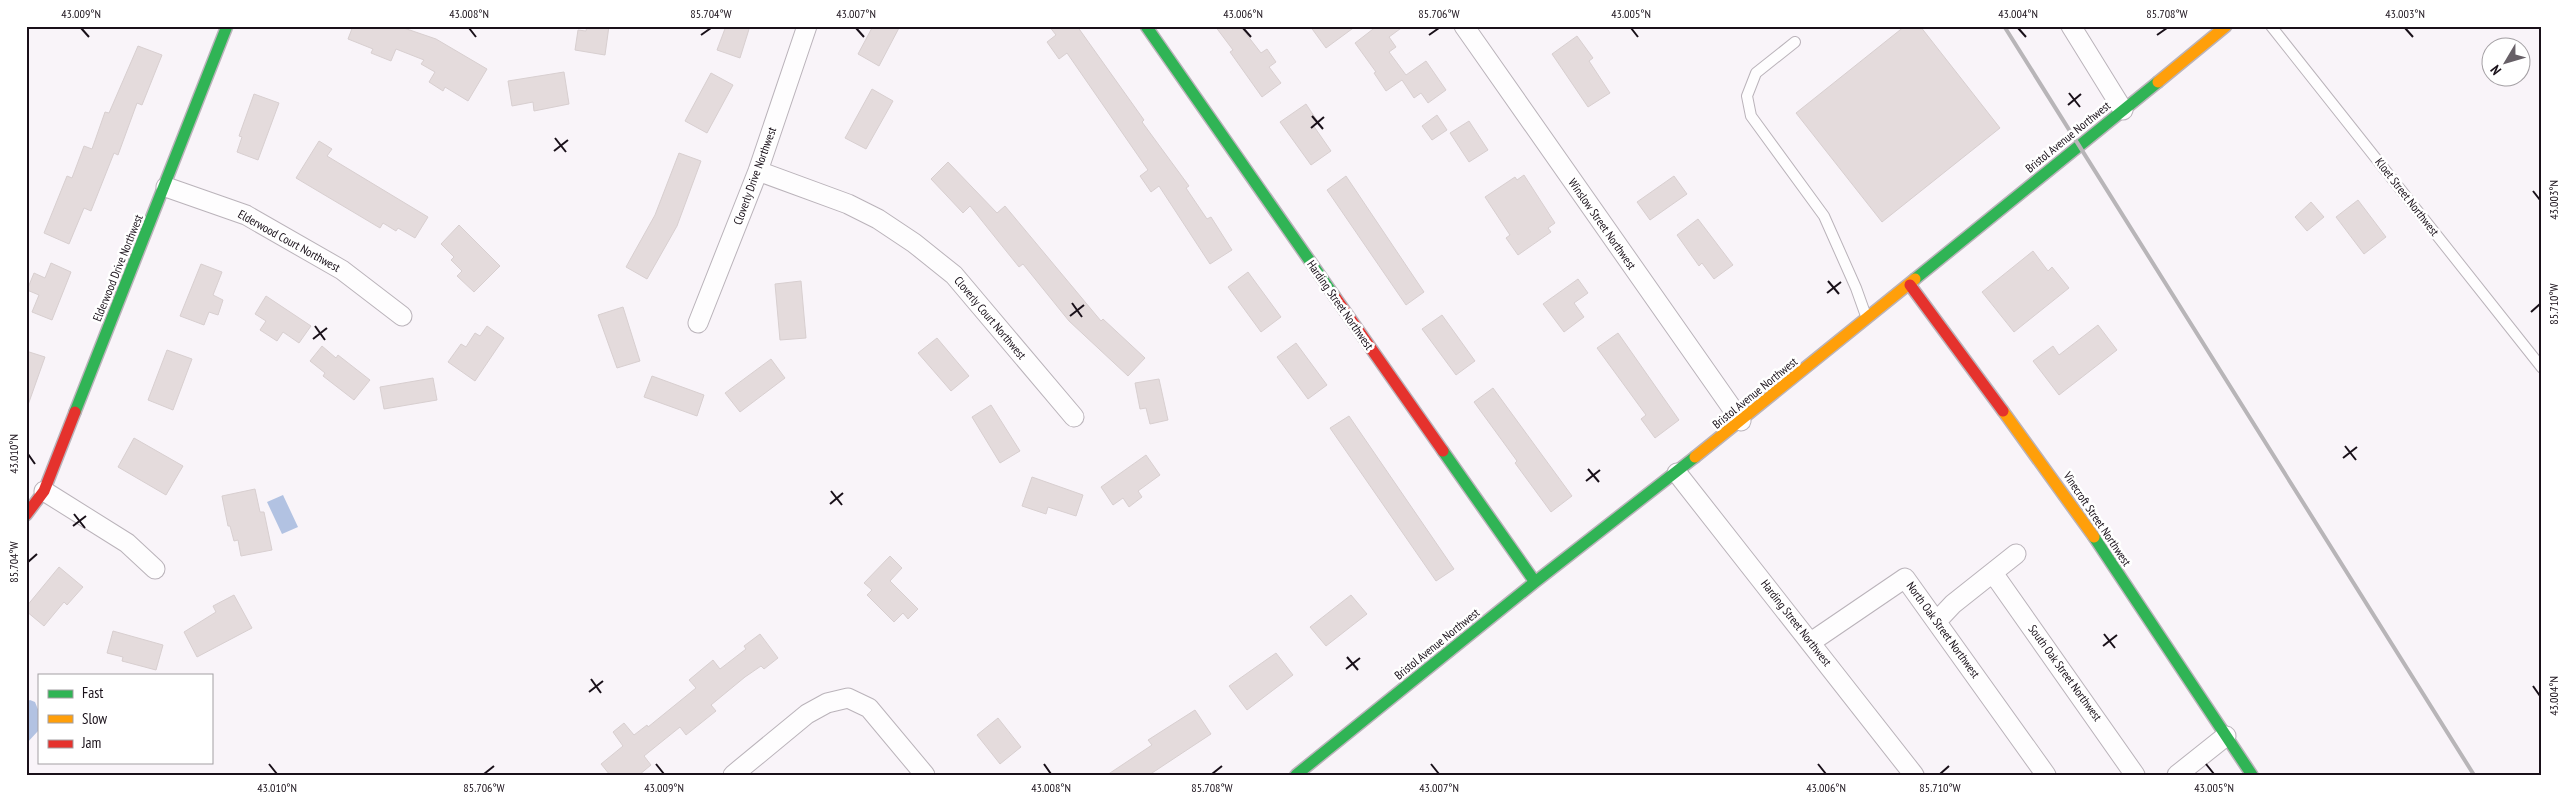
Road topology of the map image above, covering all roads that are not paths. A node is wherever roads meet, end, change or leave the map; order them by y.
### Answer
1 (227, 26) edge
2 (807, 26) edge
3 (1146, 26) edge
4 (1464, 26) edge
5 (2071, 26) edge
6 (2226, 26) edge
7 (2271, 26) edge
8 (1795, 42) dead end
9 (2123, 110) junction
10 (758, 171) junction
11 (166, 186) junction
12 (1910, 285) junction
13 (402, 316) dead end
14 (1867, 320) junction
15 (698, 323) dead end
16 (2542, 368) edge
17 (1074, 417) dead end
18 (1741, 421) junction
19 (1677, 473) junction
20 (44, 491) junction
21 (26, 515) edge
22 (2016, 554) dead end
23 (155, 569) dead end
24 (1992, 573) junction
25 (1535, 582) junction
26 (1936, 621) junction
27 (1811, 642) junction
28 (2226, 736) junction
29 (733, 775) edge
30 (925, 775) edge
31 (1296, 775) edge
32 (1914, 775) edge
33 (2046, 775) edge
34 (2136, 775) edge
35 (2177, 775) edge
36 (2252, 775) edge

1 - 11 street, Elderwood Drive Northwest
2 - 10 street, Cloverly Drive Northwest
3 - 25 street, Harding Street Northwest
4 - 18 street, Winslow Street Northwest
5 - 9 street
6 - 9 street, Bristol Avenue Northwest
7 - 16 lane, Kloet Street Northwest
8 - 14 lane
9 - 12 street, Bristol Avenue Northwest
10 - 15 street, Cloverly Drive Northwest
10 - 17 street, Cloverly Court Northwest
11 - 13 street, Elderwood Court Northwest
11 - 20 street, Elderwood Drive Northwest
12 - 14 street, Bristol Avenue Northwest
12 - 28 street, Vinecroft Street Northwest
14 - 18 street, Bristol Avenue Northwest
18 - 19 street, Bristol Avenue Northwest
19 - 25 street, Bristol Avenue Northwest
19 - 27 street, Harding Street Northwest
20 - 21 street, Elderwood Drive Northwest
20 - 23 street
22 - 24 street
24 - 26 street
24 - 34 street, South Oak Street Northwest
25 - 31 street, Bristol Avenue Northwest
26 - 27 street, North Oak Street Northwest
26 - 33 street, North Oak Street Northwest
27 - 32 street, Harding Street Northwest
28 - 35 street
28 - 36 street, Vinecroft Street Northwest
29 - 30 street

